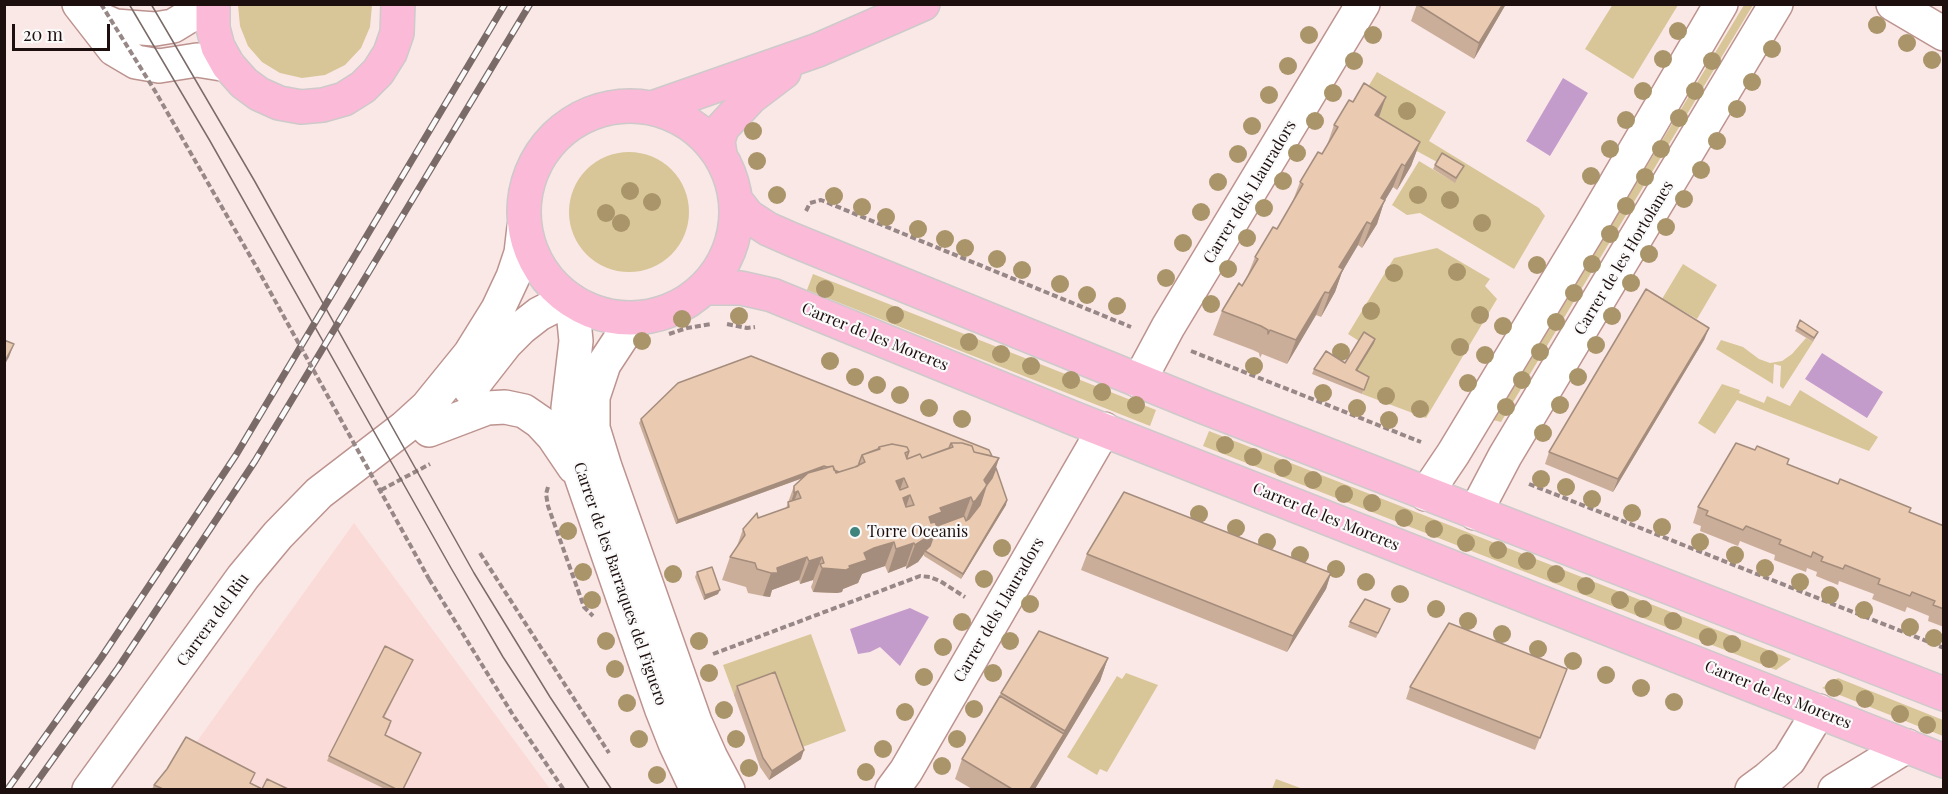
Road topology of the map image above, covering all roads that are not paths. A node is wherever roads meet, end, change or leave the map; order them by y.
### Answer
1 (211, 4) edge
2 (923, 4) edge
3 (1363, 4) edge
4 (1721, 4) edge
5 (1776, 4) edge
6 (1893, 4) edge
7 (88, 7) edge
8 (399, 7) edge
9 (1944, 34) edge
10 (818, 50) junction
11 (228, 65) junction
12 (652, 108) junction
13 (720, 154) junction
14 (737, 202) junction
15 (524, 227) junction
16 (706, 288) junction
17 (570, 300) junction
18 (651, 328) junction
19 (1139, 381) junction
20 (1104, 429) junction
21 (429, 430) junction
22 (356, 467) junction
23 (581, 476) junction
24 (1426, 494) junction
25 (1475, 513) junction
26 (1944, 694) edge
27 (1819, 711) junction
28 (1907, 746) junction
29 (1944, 761) edge
30 (89, 789) edge
31 (697, 789) edge
32 (728, 789) edge
33 (892, 789) edge
34 (1752, 789) edge
35 (1835, 789) edge

1 - 7 street
1 - 11 main road
2 - 10 main road
3 - 19 street, Carrer dels Llauradors
4 - 24 street
5 - 25 street, Carrer de les Hortolanes
6 - 9 street
7 - 11 street
8 - 11 main road
10 - 12 main road
10 - 13 main road
12 - 13 main road
12 - 15 main road
13 - 14 main road
14 - 16 main road
14 - 19 main road
15 - 17 main road
15 - 22 street, Carrera del Riu
16 - 18 main road
16 - 20 main road, Carrer de les Moreres
17 - 18 main road
17 - 21 street, Carrera del Riu
17 - 23 street, Carrer de les Barraques del Figuero
18 - 32 street, Carrer de les Barraques del Figuero
19 - 24 main road
20 - 27 main road, Carrer de les Moreres
20 - 33 street, Carrer dels Llauradors
21 - 22 street, Carrera del Riu
21 - 23 street
22 - 30 street, Carrera del Riu
23 - 31 street, Carrer de les Barraques del Figuero
24 - 25 main road
25 - 26 main road
27 - 28 main road, Carrer de les Moreres
27 - 34 street
28 - 29 main road, Carrer de les Moreres
28 - 35 street

